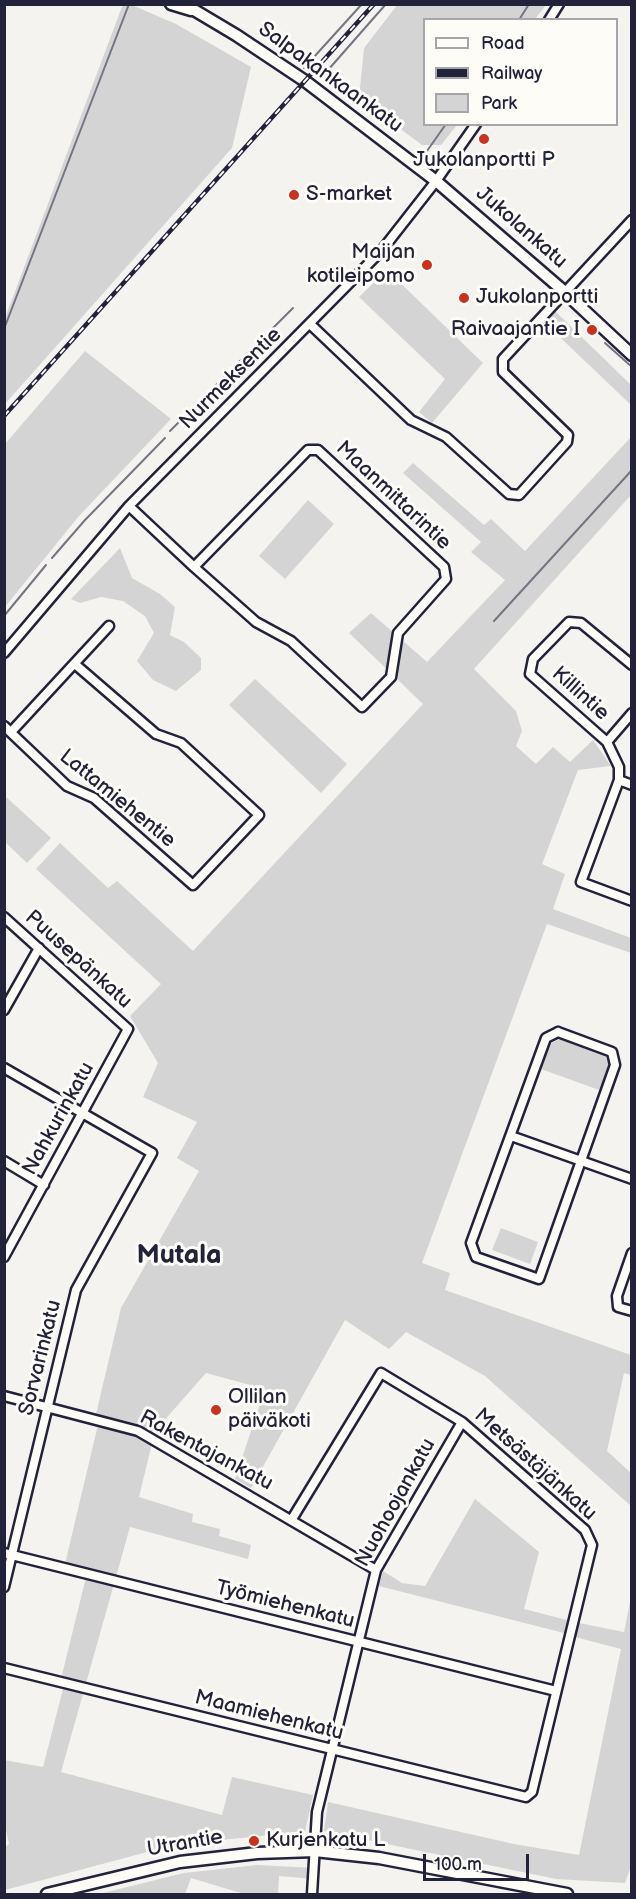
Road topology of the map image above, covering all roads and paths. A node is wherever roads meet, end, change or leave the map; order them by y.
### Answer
1 (171, 4) edge
2 (184, 4) edge
3 (560, 4) edge
4 (197, 12) junction
5 (550, 18) edge
6 (475, 126) edge
7 (436, 181) junction
8 (632, 220) edge
9 (564, 293) junction
10 (310, 324) junction
11 (632, 355) edge
12 (129, 506) junction
13 (194, 567) junction
14 (110, 626) dead end
15 (4, 653) edge
16 (76, 665) junction
17 (632, 665) edge
18 (632, 713) edge
19 (8, 729) edge
20 (607, 742) junction
21 (620, 780) junction
22 (632, 785) edge
23 (632, 901) edge
24 (4, 917) edge
25 (39, 948) junction
26 (4, 1010) edge
27 (128, 1029) joint
28 (4, 1068) edge
29 (83, 1115) junction
30 (511, 1136) junction
31 (4, 1161) edge
32 (580, 1161) junction
33 (632, 1179) edge
34 (44, 1185) junction
35 (632, 1254) edge
36 (5, 1255) edge
37 (632, 1311) edge
38 (4, 1396) edge
39 (48, 1406) junction
40 (462, 1422) junction
41 (292, 1519) junction
42 (9, 1554) edge
43 (376, 1570) junction
44 (4, 1587) edge
45 (359, 1642) junction
46 (4, 1668) edge
47 (556, 1691) junction
48 (332, 1751) junction
49 (526, 1797) joint
50 (315, 1851) junction
51 (94, 1882) junction
52 (47, 1894) edge
53 (61, 1894) edge
54 (312, 1894) edge
55 (567, 1894) edge

1 - 4 main road, Salpakankaankatu
2 - 4 main road, Salpakankaankatu
3 - 5 street
4 - 7 main road, Salpakankaankatu
6 - 7 street, Nurmeksentie
7 - 9 main road, Jukolankatu
7 - 10 street, Nurmeksentie
8 - 9 street
9 - 10 street
9 - 11 main road, Jukolankatu
10 - 12 street, Nurmeksentie
12 - 13 street, Maanmittarintie
12 - 15 street, Nurmeksentie
13 - 13 street, Maanmittarintie
14 - 16 street, Lattamiehentie
16 - 19 street, Lattamiehentie
16 - 19 street, Lattamiehentie
17 - 20 street, Killintie
18 - 20 street
20 - 21 street
21 - 22 street
21 - 23 street
24 - 25 street, Puusepänkatu
25 - 26 street
25 - 27 street, Puusepänkatu
27 - 29 street, Nahkurinkatu
28 - 29 street
29 - 34 street, Nahkurinkatu
29 - 39 street, Sorvarinkatu
30 - 32 street
30 - 32 street
30 - 32 street
31 - 34 street
32 - 33 street
34 - 36 street, Nahkurinkatu
35 - 37 street
38 - 39 street, Rakentajankatu
39 - 41 street, Rakentajankatu
39 - 42 street, Sorvarinkatu
40 - 41 street, Metsästäjänkatu
40 - 43 street, Nuohoojankatu
40 - 47 street, Metsästäjänkatu
41 - 43 street, Rakentajankatu
42 - 44 street, Sorvarinkatu
42 - 45 street, Työmiehenkatu
43 - 45 street, Nuohoojankatu
45 - 47 street, Työmiehenkatu
45 - 48 street, Nuohoojankatu
46 - 48 street, Maamiehenkatu
47 - 49 street, Metsästäjänkatu
48 - 49 street, Maamiehenkatu
48 - 50 street, Nuohoojankatu
50 - 51 main road, Utrantie
50 - 54 street, Nuohoojankatu
50 - 55 main road, Utrantie
51 - 52 main road, Utrantie
51 - 53 main road, Utrantie

